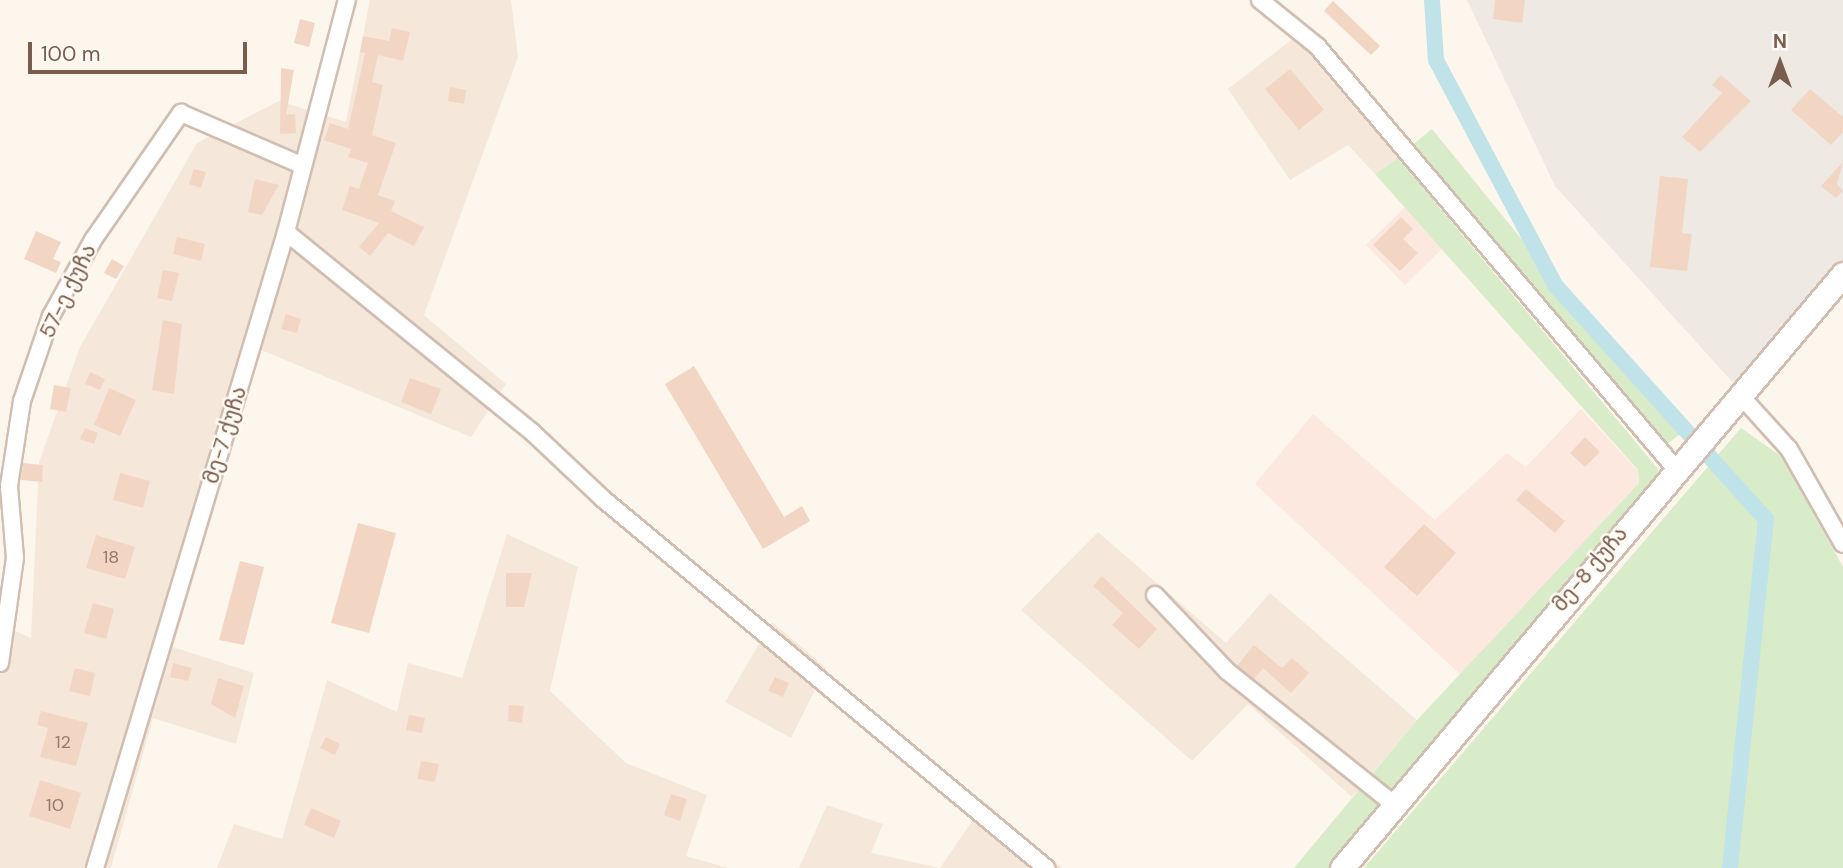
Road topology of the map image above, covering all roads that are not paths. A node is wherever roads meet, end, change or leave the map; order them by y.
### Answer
1 (347, 0) edge
2 (1260, 0) edge
3 (301, 165) junction
4 (286, 232) junction
5 (1843, 274) edge
6 (1740, 396) junction
7 (1675, 468) junction
8 (1843, 544) edge
9 (1155, 595) dead end
10 (0, 663) edge
11 (1395, 804) junction
12 (95, 868) edge
13 (1046, 868) edge
14 (1342, 868) edge

1 - 3 street, მე-7 ქუჩა
2 - 7 street
3 - 4 street, მე-7 ქუჩა
3 - 10 street, 57-ე ქუჩა
4 - 12 street, მე-7 ქუჩა
4 - 13 street
5 - 6 street, მე-8 ქუჩა
6 - 7 street, მე-8 ქუჩა
6 - 8 street
7 - 11 street, მე-8 ქუჩა
9 - 11 street
11 - 14 street, მე-8 ქუჩა

